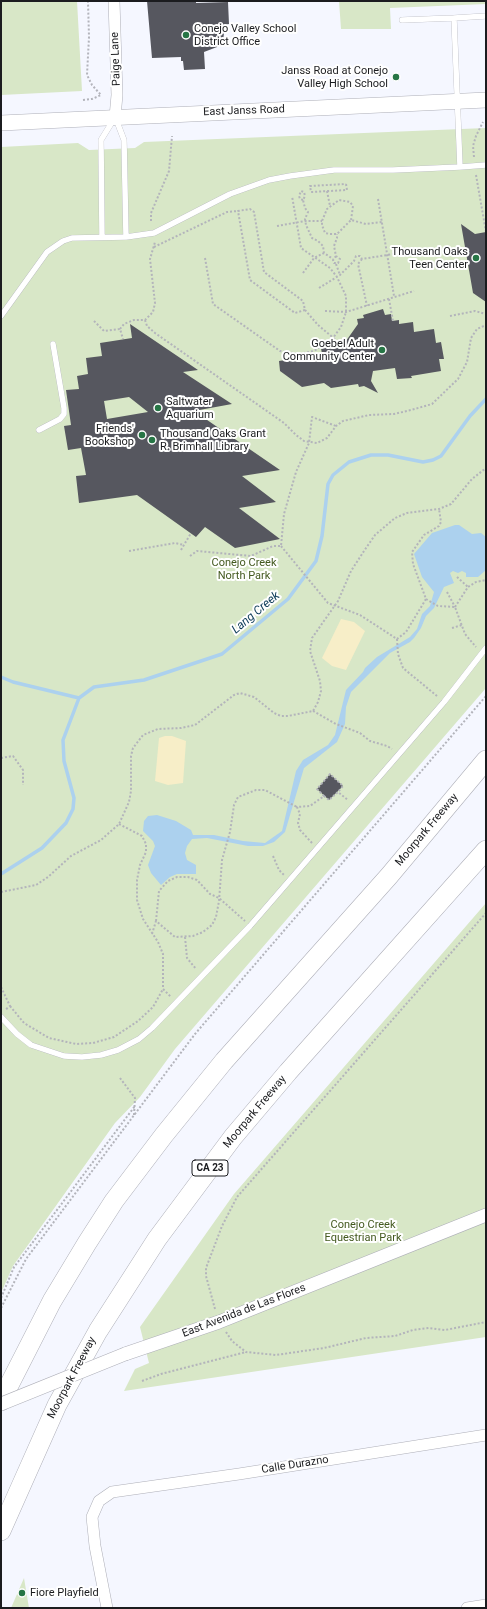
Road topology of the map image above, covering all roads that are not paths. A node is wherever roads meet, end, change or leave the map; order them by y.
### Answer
1 (114, 1) edge
2 (486, 16) edge
3 (454, 18) junction
4 (402, 20) dead end
5 (486, 100) edge
6 (457, 102) junction
7 (115, 117) junction
8 (1, 123) edge
9 (486, 165) edge
10 (460, 167) junction
11 (102, 237) junction
12 (126, 237) junction
13 (1, 316) edge
14 (53, 344) dead end
15 (39, 430) dead end
16 (484, 650) edge
17 (486, 760) edge
18 (486, 850) edge
19 (1, 1018) edge
20 (486, 1215) edge
21 (1, 1402) edge
22 (486, 1435) edge
23 (1, 1531) edge
24 (486, 1605) edge
25 (106, 1608) edge
26 (467, 1608) edge

1 - 7 street, Paige Lane
2 - 3 lane
3 - 4 lane
3 - 6 lane
5 - 6 main road, East Janss Road
6 - 7 main road, East Janss Road
6 - 10 lane
7 - 8 main road, East Janss Road
7 - 11 lane
7 - 12 lane
9 - 10 lane
10 - 12 lane
11 - 12 lane
11 - 13 lane
14 - 15 lane
16 - 19 lane
17 - 21 highway, Moorpark Freeway
18 - 23 highway, Moorpark Freeway / CA 23
20 - 21 street, East Avenida de Las Flores, bridge
22 - 25 street, Calle Durazno
24 - 26 street

